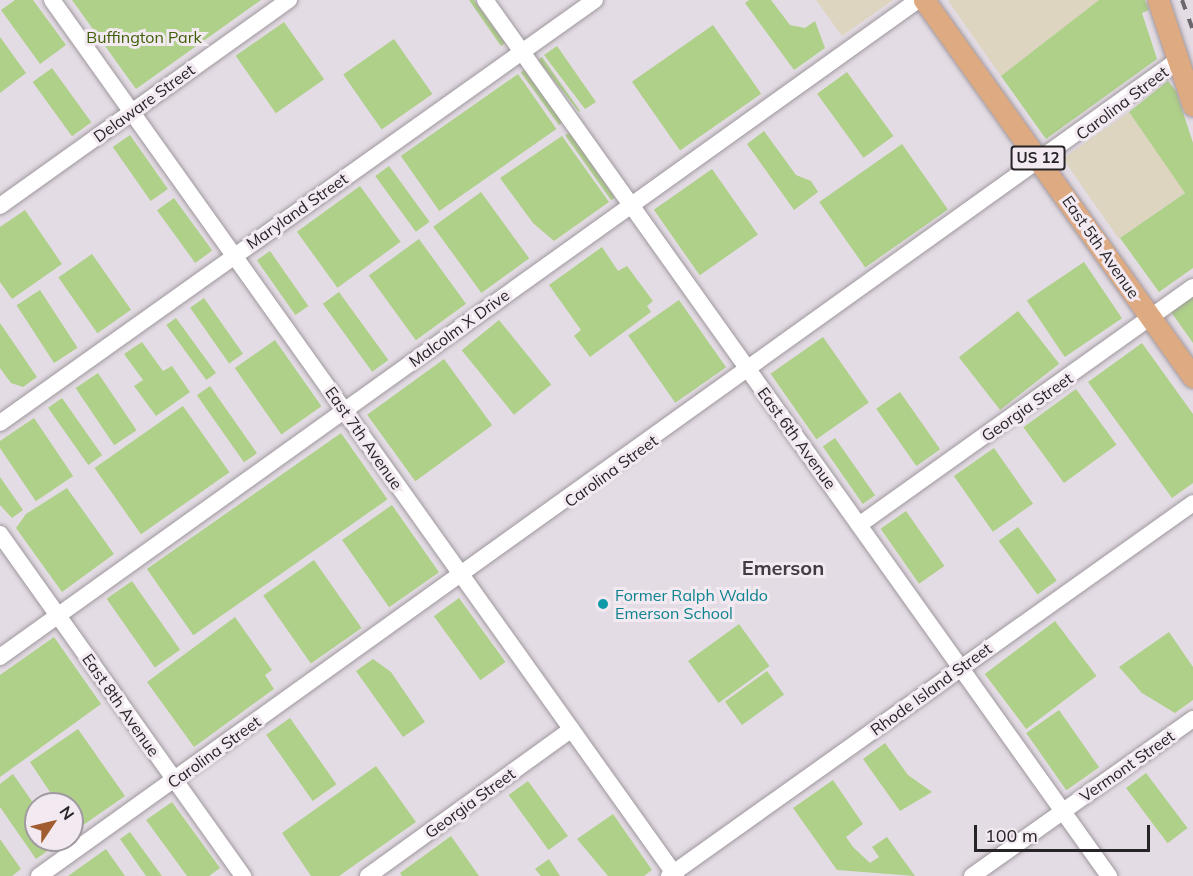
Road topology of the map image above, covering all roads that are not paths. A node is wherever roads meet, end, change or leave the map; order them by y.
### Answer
1 (52, 0) edge
2 (289, 0) edge
3 (484, 0) edge
4 (595, 0) edge
5 (918, 0) edge
6 (924, 0) edge
7 (1158, 0) edge
8 (522, 52) junction
9 (1178, 60) junction
10 (1193, 105) edge
11 (132, 112) junction
12 (1041, 163) junction
13 (631, 205) junction
14 (0, 206) edge
15 (235, 255) junction
16 (1193, 287) edge
17 (1151, 317) junction
18 (749, 370) junction
19 (1193, 377) edge
20 (344, 410) junction
21 (0, 423) edge
22 (1193, 503) edge
23 (859, 525) junction
24 (0, 534) edge
25 (462, 575) junction
26 (58, 615) junction
27 (0, 657) edge
28 (961, 668) junction
29 (1193, 719) edge
30 (572, 729) junction
31 (175, 781) junction
32 (1063, 811) junction
33 (673, 875) edge
34 (39, 876) edge
35 (243, 876) edge
36 (368, 876) edge
37 (972, 876) edge
38 (1109, 876) edge

1 - 11 street, East 7th Avenue
2 - 11 street, Delaware Street
3 - 8 street, East 6th Avenue
4 - 8 street, Maryland Street
5 - 13 street, Malcolm X Drive
6 - 12 main road, East 5th Avenue / US 12
7 - 9 main road
8 - 13 street, East 6th Avenue
8 - 15 street, Maryland Street
9 - 10 main road
9 - 12 street, Carolina Street
11 - 14 street, Delaware Street
11 - 15 street, East 7th Avenue
12 - 17 main road, East 5th Avenue / US 12
12 - 18 street, Carolina Street
13 - 18 street, East 6th Avenue
13 - 20 street, Malcolm X Drive
15 - 20 street, East 7th Avenue
15 - 21 street, Maryland Street
16 - 17 street, Georgia Street
17 - 19 main road, East 5th Avenue / US 12
17 - 23 street, Georgia Street
18 - 23 street, East 6th Avenue
18 - 25 street, Carolina Street
20 - 25 street, East 7th Avenue
20 - 26 street, Malcolm X Drive
22 - 28 street, Rhode Island Street
23 - 28 street, East 6th Avenue
24 - 26 street, East 8th Avenue
25 - 30 street, East 7th Avenue
25 - 31 street, Carolina Street
26 - 27 street, Malcolm X Drive
26 - 31 street, East 8th Avenue
28 - 32 street, East 6th Avenue
28 - 33 street, Rhode Island Street
29 - 32 street, Vermont Street
30 - 33 street, East 7th Avenue
30 - 36 street, Georgia Street
31 - 34 street, Carolina Street
31 - 35 street, East 8th Avenue
32 - 37 street, Vermont Street
32 - 38 street, East 6th Avenue

